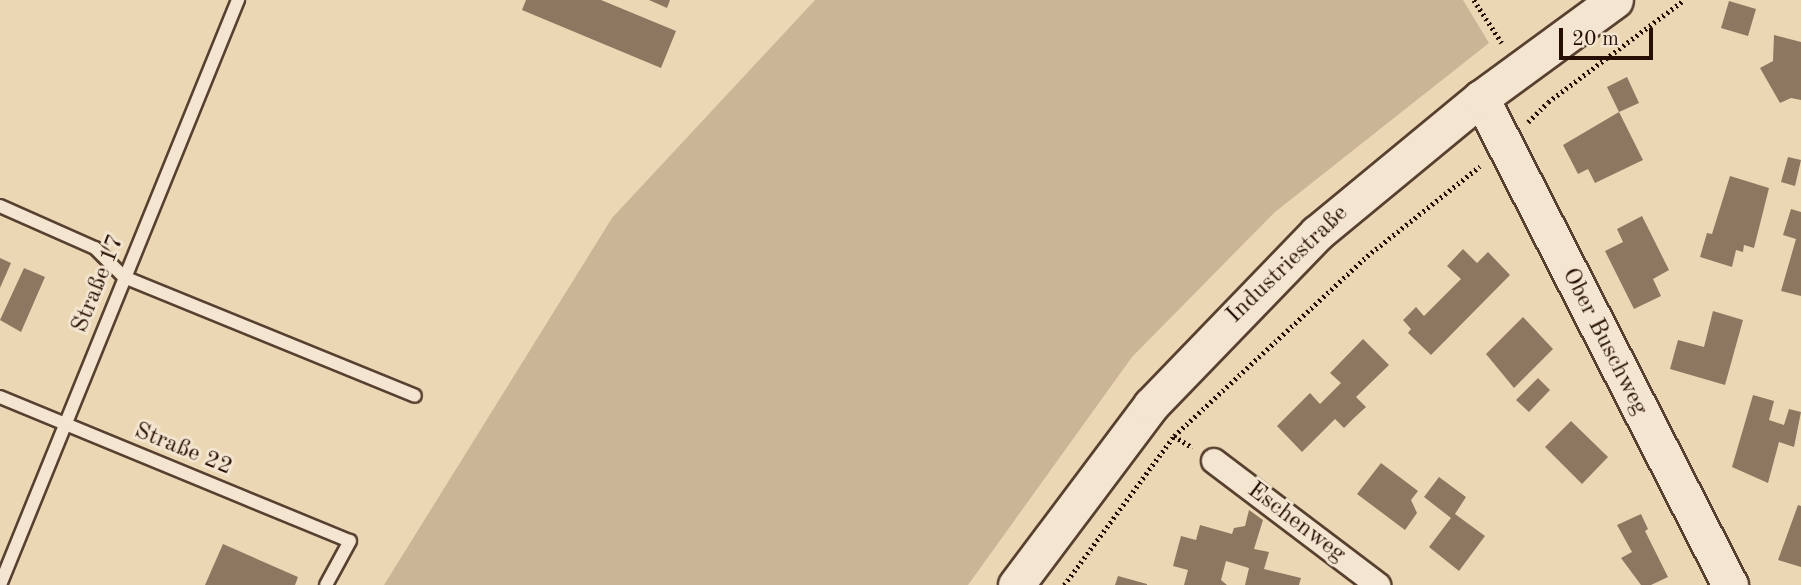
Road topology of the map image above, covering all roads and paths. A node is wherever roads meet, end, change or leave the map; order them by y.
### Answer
1 (238, 0) edge
2 (1615, 0) edge
3 (1684, 0) edge
4 (1481, 98) junction
5 (1504, 147) junction
6 (0, 206) edge
7 (124, 277) junction
8 (415, 396) dead end
9 (0, 397) edge
10 (66, 425) junction
11 (1214, 461) dead end
12 (0, 585) edge
13 (326, 585) edge
14 (1016, 585) edge
15 (1064, 585) edge
16 (1378, 585) edge
17 (1730, 585) edge

1 - 7 lane, Straße 17
2 - 4 main road, Industriestraße
3 - 5 path
4 - 5 main road, Ober Buschweg
4 - 14 main road, Industriestraße
5 - 15 path
5 - 17 main road, Ober Buschweg
6 - 7 lane
7 - 8 lane
7 - 10 lane, Straße 17
9 - 10 lane, Straße 22
10 - 12 lane, Straße 17
10 - 13 lane, Straße 22
11 - 16 street, Eschenweg

